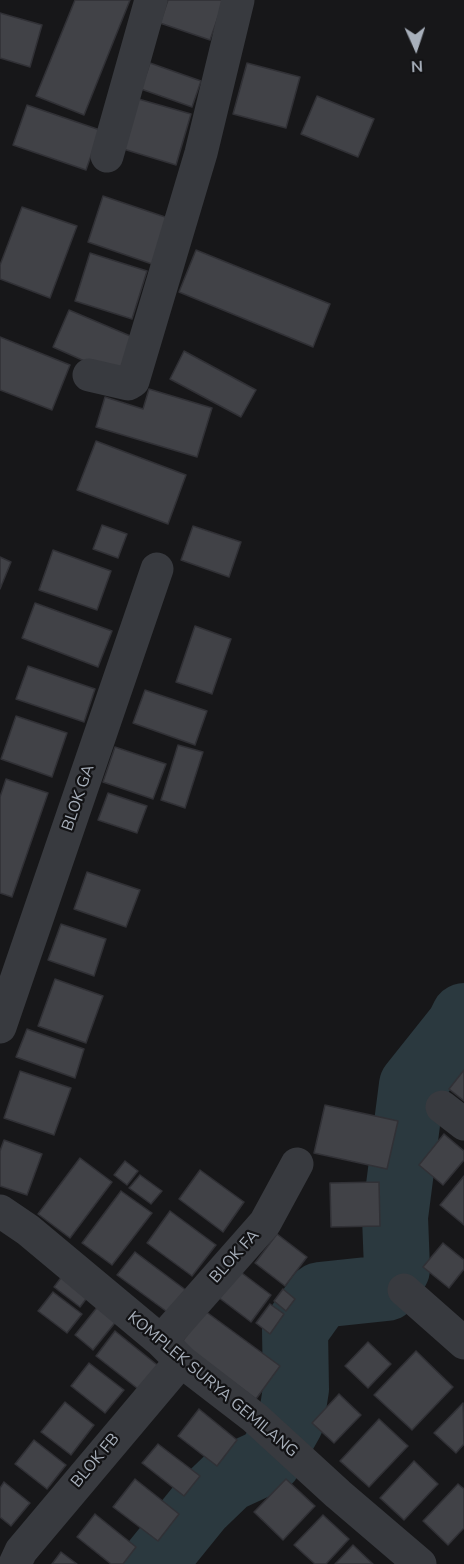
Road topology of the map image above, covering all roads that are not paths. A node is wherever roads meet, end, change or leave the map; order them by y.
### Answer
1 (151, 0) edge
2 (238, 0) edge
3 (107, 156) dead end
4 (89, 375) dead end
5 (157, 569) dead end
6 (0, 1027) edge
7 (297, 1164) dead end
8 (0, 1211) edge
9 (404, 1290) dead end
10 (464, 1342) edge
11 (171, 1351) junction
12 (15, 1564) edge
13 (420, 1564) edge

1 - 3 street
2 - 4 street
5 - 6 street, BLOK GA
7 - 11 street, BLOK FA
8 - 11 street, KOMPLEK SURYA GEMILANG
9 - 10 street
11 - 12 street, BLOK FB
11 - 13 street, KOMPLEK SURYA GEMILANG

